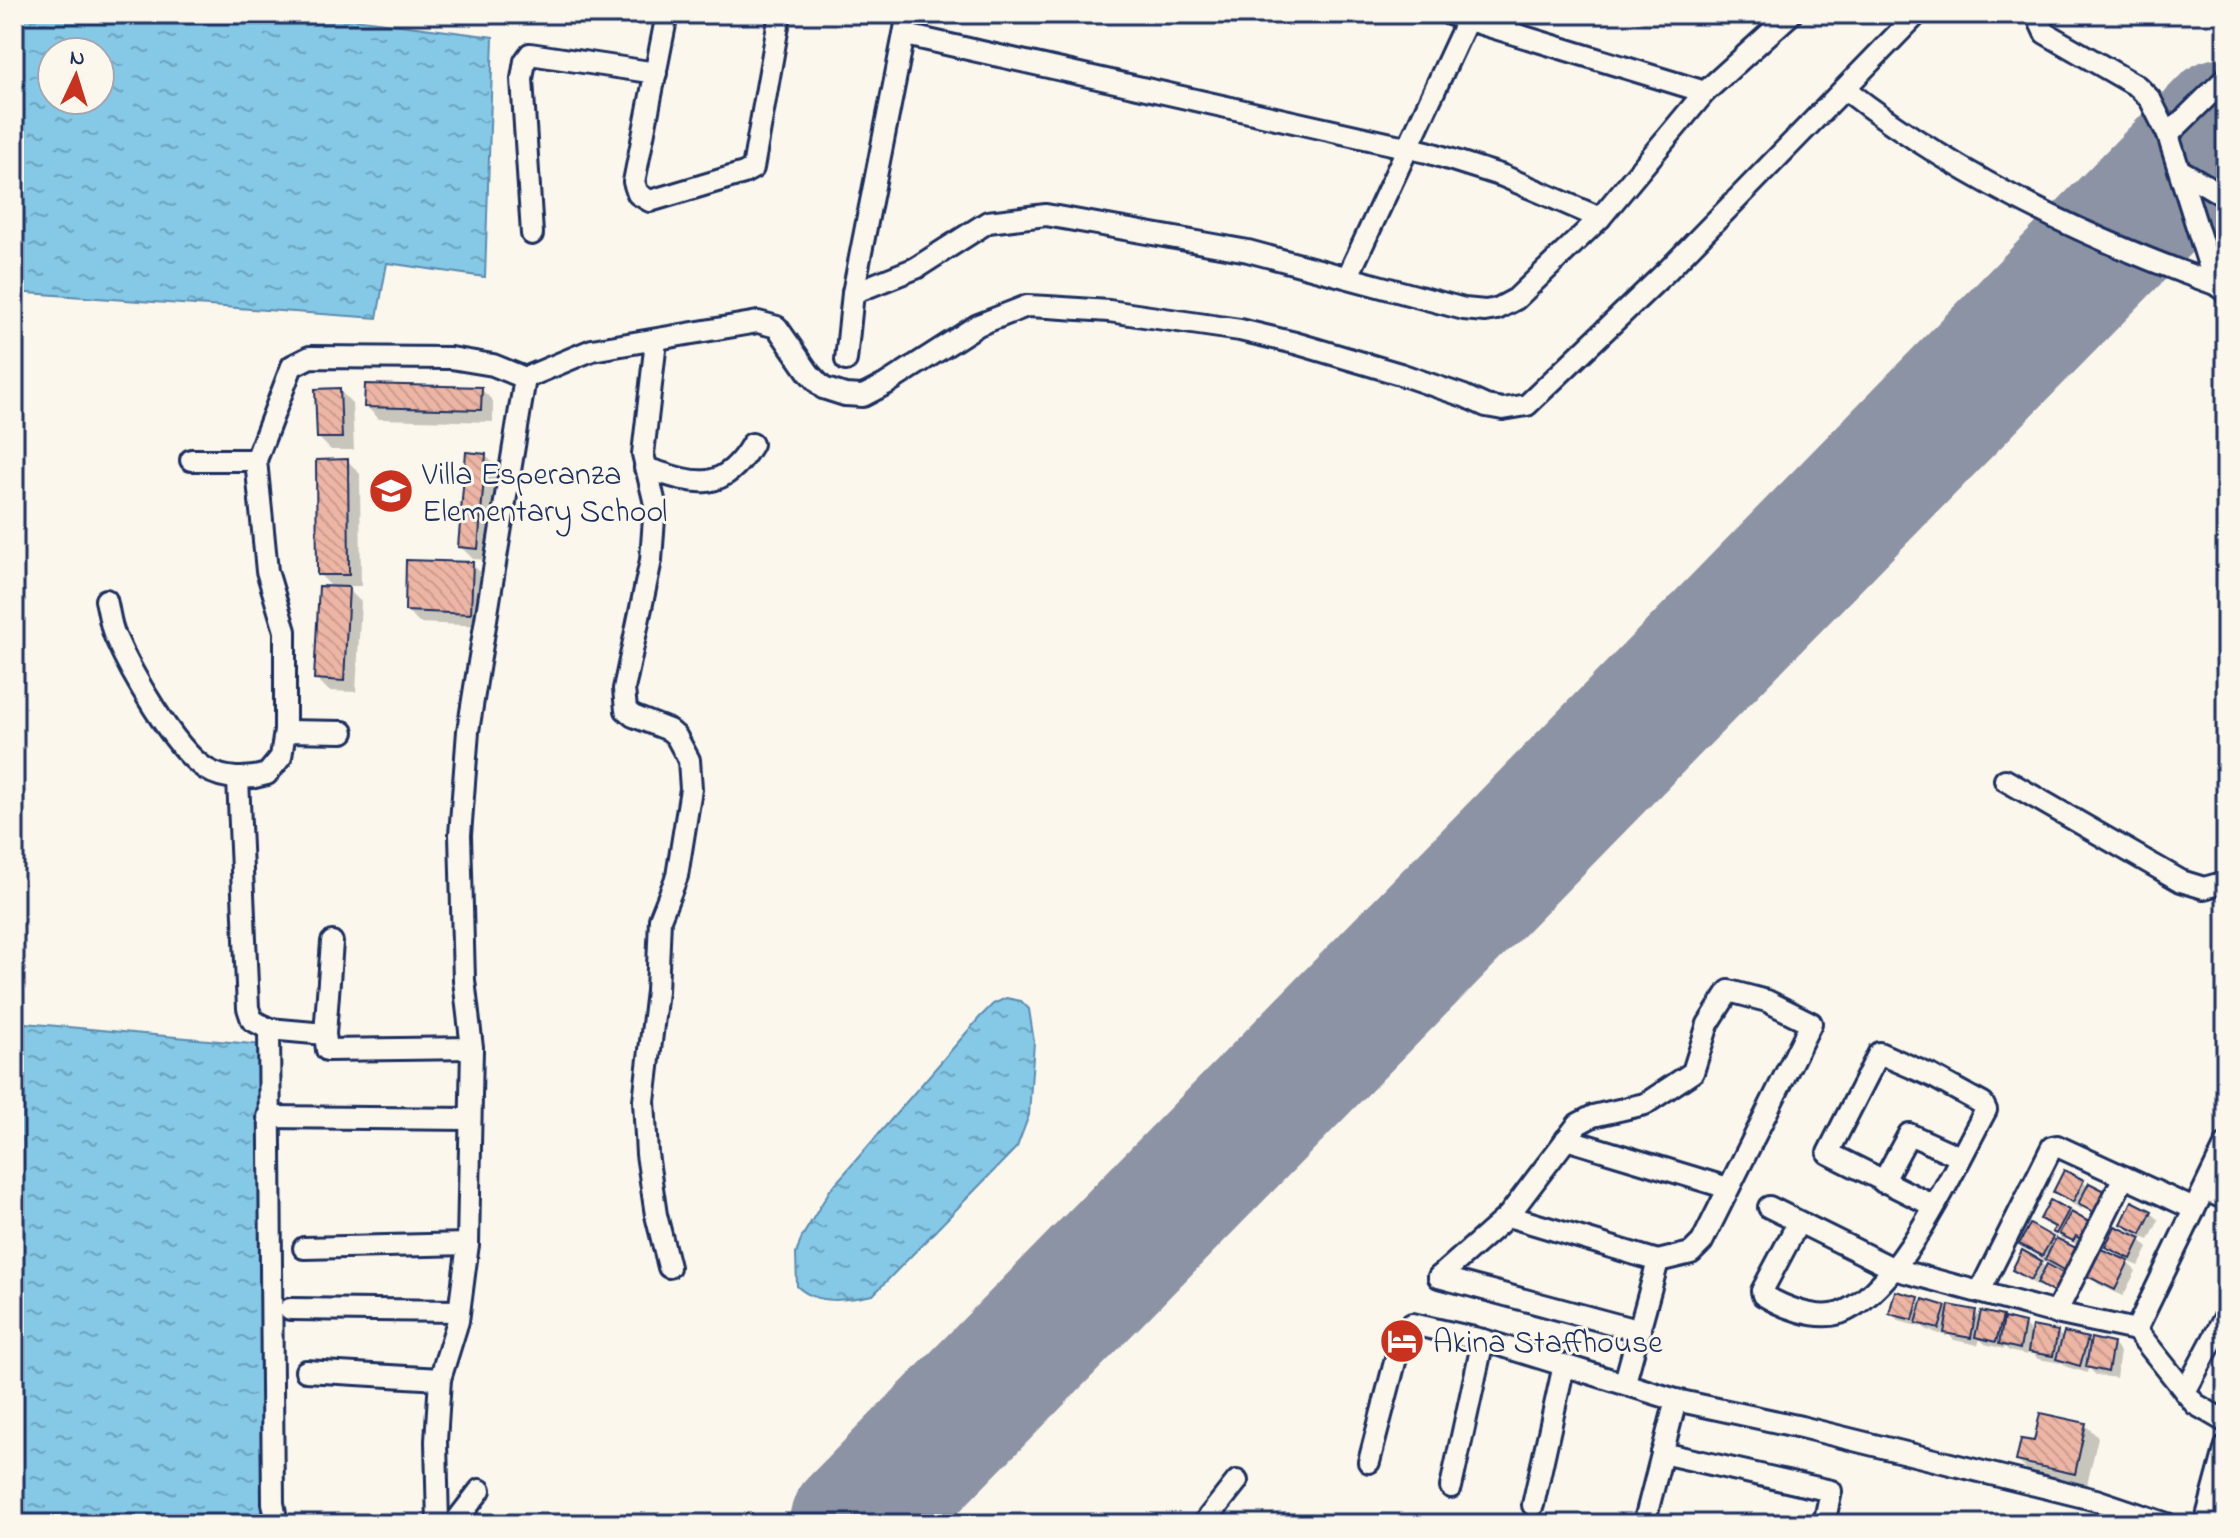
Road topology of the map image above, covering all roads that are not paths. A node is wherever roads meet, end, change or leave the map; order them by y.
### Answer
1 (667, 14) edge
2 (780, 14) edge
3 (1791, 14) edge
4 (1917, 14) edge
5 (2040, 14) edge
6 (1462, 16) edge
7 (907, 24) edge
8 (656, 73) junction
9 (2226, 78) edge
10 (1845, 89) junction
11 (1705, 92) junction
12 (2168, 135) junction
13 (1406, 148) junction
14 (2180, 170) junction
15 (2226, 197) edge
16 (1600, 218) junction
17 (532, 234) dead end
18 (1348, 276) junction
19 (2221, 288) edge
20 (853, 293) junction
21 (656, 341) junction
22 (846, 360) dead end
23 (525, 378) junction
24 (752, 444) dead end
25 (191, 460) dead end
26 (256, 460) junction
27 (645, 468) junction
28 (106, 600) dead end
29 (285, 731) junction
30 (343, 732) dead end
31 (238, 779) junction
32 (2005, 780) dead end
33 (2226, 882) edge
34 (332, 942) dead end
35 (269, 1029) junction
36 (325, 1034) junction
37 (472, 1048) junction
38 (268, 1117) junction
39 (470, 1119) junction
40 (1566, 1139) junction
41 (2226, 1144) edge
42 (1960, 1157) junction
43 (2124, 1177) junction
44 (1883, 1182) junction
45 (1728, 1188) junction
46 (2205, 1190) junction
47 (2226, 1199) edge
48 (1934, 1206) junction
49 (1769, 1207) dead end
50 (2194, 1209) junction
51 (1508, 1216) junction
52 (1798, 1223) junction
53 (468, 1244) junction
54 (304, 1248) dead end
55 (1658, 1261) junction
56 (669, 1267) dead end
57 (1894, 1269) junction
58 (1980, 1291) junction
59 (290, 1309) dead end
60 (459, 1311) junction
61 (2056, 1313) junction
62 (2226, 1315) edge
63 (2136, 1330) junction
64 (1640, 1331) junction
65 (1483, 1340) junction
66 (1564, 1365) junction
67 (306, 1371) dead end
68 (440, 1379) junction
69 (1625, 1382) junction
70 (2185, 1392) junction
71 (1676, 1400) junction
72 (2226, 1422) edge
73 (2226, 1446) edge
74 (1662, 1453) junction
75 (1369, 1462) dead end
76 (1237, 1481) dead end
77 (1451, 1487) dead end
78 (480, 1490) dead end
79 (1533, 1505) dead end
80 (277, 1524) edge
81 (438, 1524) edge
82 (454, 1524) edge
83 (1203, 1524) edge
84 (1644, 1524) edge
85 (1824, 1524) edge
86 (2167, 1524) edge
87 (2205, 1524) edge

1 - 8 street
2 - 8 street
3 - 11 street
4 - 10 street
5 - 12 street
6 - 11 street
6 - 13 street
7 - 13 street
7 - 20 street
8 - 17 street
9 - 12 street
10 - 19 street
10 - 21 street
11 - 16 street
12 - 14 street
13 - 16 street
13 - 18 street
14 - 15 street
14 - 19 street
16 - 18 street
18 - 20 street
20 - 22 street
21 - 23 street
21 - 27 street
23 - 26 street
23 - 37 street
24 - 27 street
25 - 26 street
26 - 29 street
27 - 56 street
28 - 31 street
29 - 30 street
29 - 31 street
31 - 35 street
32 - 33 street
34 - 36 street
35 - 36 street
35 - 38 street
36 - 37 street
37 - 39 street
38 - 39 street
38 - 80 street
39 - 53 street
40 - 45 street
40 - 45 street
40 - 51 street
41 - 46 street
42 - 44 street
42 - 44 street
42 - 48 street
43 - 50 street
43 - 58 street
43 - 61 street
44 - 48 street
45 - 55 street
46 - 47 street
46 - 50 street
48 - 57 street
49 - 52 street
50 - 63 street
51 - 55 street
51 - 64 street
52 - 57 street
52 - 57 street
53 - 54 street
53 - 60 street
55 - 64 street
57 - 58 street
58 - 61 street
59 - 60 street
60 - 68 street
61 - 63 street
62 - 70 street
63 - 70 street
64 - 69 street
65 - 66 street
65 - 75 street
65 - 77 street
66 - 69 street
66 - 79 street
67 - 68 street
68 - 81 street
69 - 71 street
70 - 72 street
71 - 74 street
71 - 86 street
73 - 87 street
74 - 84 street
74 - 85 street
76 - 83 street
78 - 82 street

